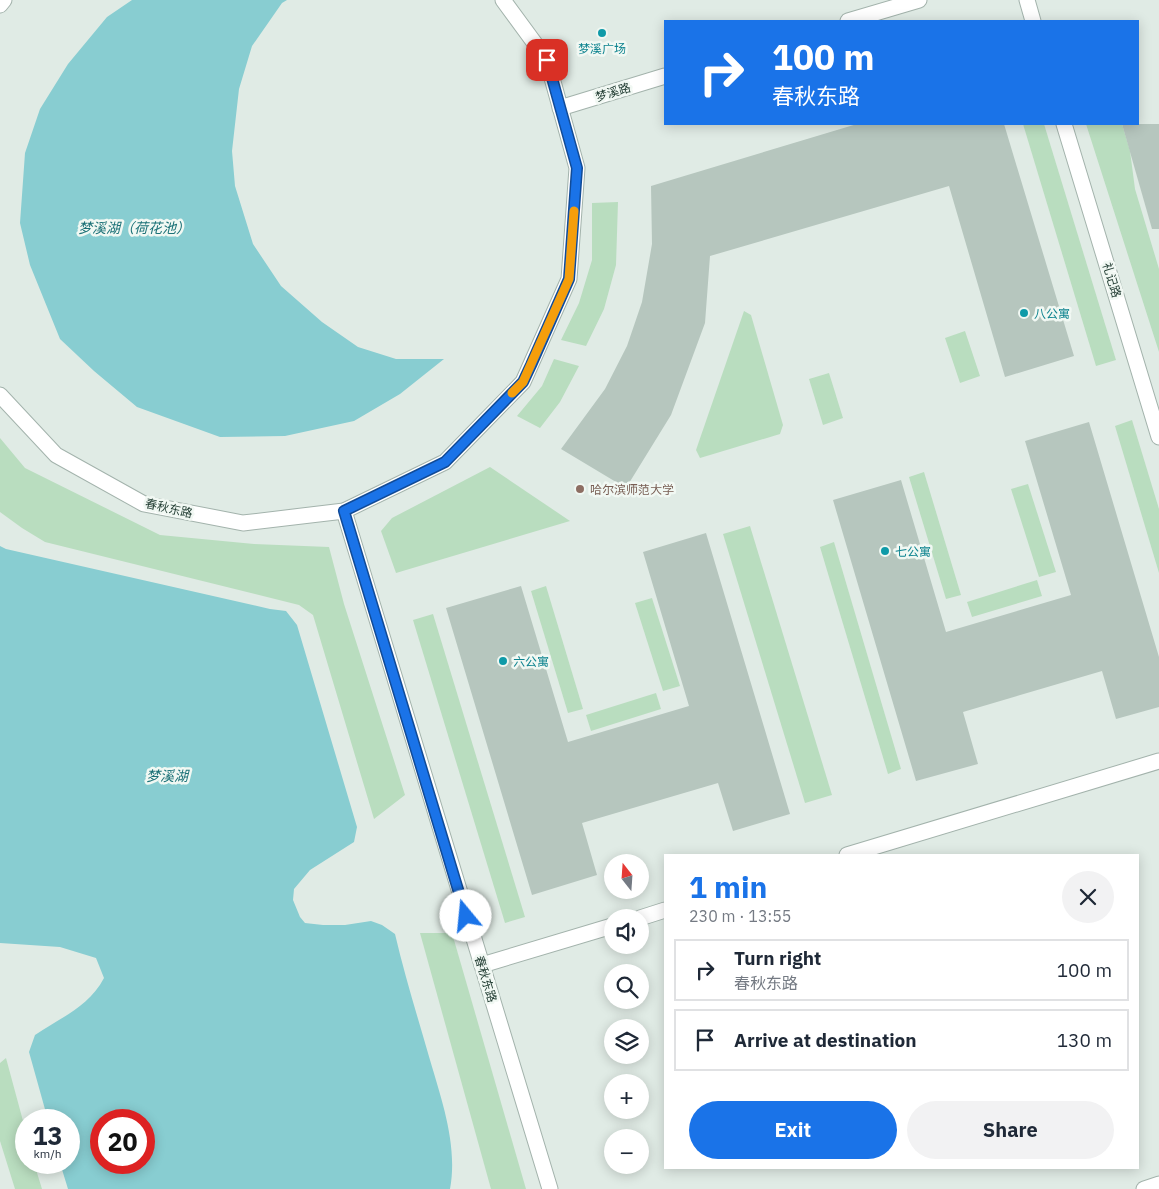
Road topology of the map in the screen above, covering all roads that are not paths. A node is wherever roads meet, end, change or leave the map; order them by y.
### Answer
1 (4, 0) edge
2 (503, 0) edge
3 (919, 0) edge
4 (1027, 0) edge
5 (0, 5) edge
6 (851, 20) edge
7 (1033, 20) edge
8 (664, 76) edge
9 (560, 108) junction
10 (1064, 125) edge
11 (0, 395) edge
12 (1159, 437) edge
13 (344, 511) junction
14 (1159, 761) edge
15 (850, 854) edge
16 (664, 910) edge
17 (649, 915) edge
18 (604, 928) edge
19 (482, 965) junction
20 (1159, 1184) edge
21 (550, 1189) edge
22 (1144, 1189) edge

1 - 5 lane
2 - 9 lane, 春秋东路
3 - 6 lane
4 - 7 lane
8 - 9 lane, 梦溪路
9 - 13 lane, 春秋东路
10 - 12 lane, 礼记路
11 - 13 lane, 春秋东路
13 - 19 lane, 春秋东路
14 - 15 lane
16 - 17 lane
18 - 19 lane
19 - 21 lane, 春秋东路
20 - 22 lane

